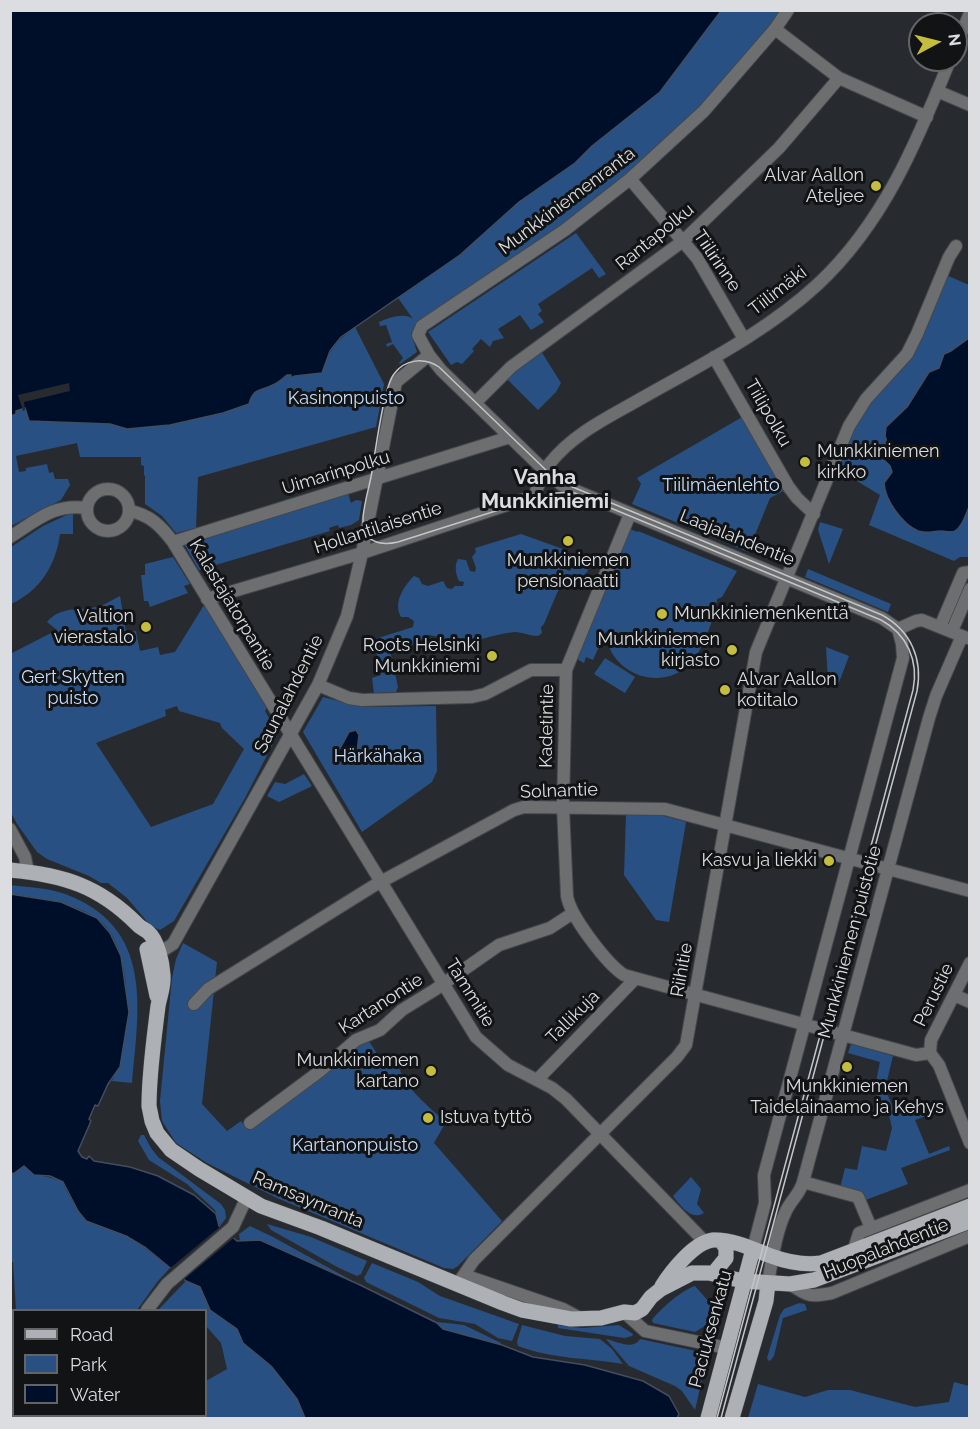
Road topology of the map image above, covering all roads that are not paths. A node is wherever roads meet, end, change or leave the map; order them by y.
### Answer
1 (788, 10) edge
2 (775, 29) junction
3 (945, 72) edge
4 (839, 78) junction
5 (938, 91) junction
6 (969, 105) edge
7 (927, 117) junction
8 (630, 179) junction
9 (683, 241) junction
10 (956, 246) dead end
11 (744, 339) junction
12 (429, 355) junction
13 (714, 357) junction
14 (475, 403) junction
15 (510, 437) junction
16 (545, 471) junction
17 (376, 479) junction
18 (87, 508) junction
19 (129, 511) junction
20 (630, 514) junction
21 (814, 514) junction
22 (10, 537) edge
23 (173, 542) junction
24 (362, 553) junction
25 (969, 572) edge
26 (787, 578) junction
27 (969, 589) edge
28 (207, 599) junction
29 (898, 629) junction
30 (956, 633) edge
31 (566, 670) junction
32 (318, 685) junction
33 (289, 735) junction
34 (563, 807) junction
35 (725, 825) junction
36 (10, 829) edge
37 (848, 859) junction
38 (10, 870) edge
39 (888, 870) junction
40 (28, 871) junction
41 (380, 882) junction
42 (969, 891) edge
43 (573, 913) junction
44 (154, 951) junction
45 (969, 963) edge
46 (635, 979) junction
47 (444, 984) junction
48 (696, 995) junction
49 (954, 995) junction
50 (969, 1002) edge
51 (194, 1004) dead end
52 (804, 1024) junction
53 (843, 1035) junction
54 (930, 1053) junction
55 (537, 1080) junction
56 (250, 1123) dead end
57 (601, 1134) junction
58 (969, 1143) edge
59 (803, 1182) junction
60 (969, 1190) edge
61 (247, 1197) junction
62 (969, 1206) edge
63 (969, 1221) edge
64 (919, 1226) junction
65 (871, 1228) junction
66 (941, 1232) junction
67 (967, 1238) edge
68 (709, 1243) junction
69 (753, 1249) junction
70 (853, 1252) junction
71 (773, 1257) junction
72 (711, 1274) junction
73 (461, 1280) junction
74 (743, 1281) junction
75 (768, 1282) junction
76 (790, 1284) junction
77 (656, 1293) junction
78 (148, 1309) edge
79 (624, 1312) junction
80 (727, 1348) junction
81 (708, 1419) edge
82 (732, 1419) edge

1 - 2 street, Munkkiniemenranta
2 - 4 street
2 - 8 street, Munkkiniemenranta
3 - 5 street, Tiilimäki
4 - 7 street
4 - 9 street, Rantapolku
5 - 6 street
5 - 7 street, Tiilimäki
7 - 11 street, Tiilimäki
8 - 9 street, Tiilirinne
8 - 12 street, Munkkiniemenranta
9 - 11 street, Tiilirinne
9 - 14 street, Rantapolku
10 - 21 street, Riihitie
11 - 13 street, Tiilimäki
12 - 14 street, Laajalahdentie
12 - 17 street, Saunalahdentie
13 - 16 street, Tiilimäki
13 - 21 street, Tiilipolku
14 - 15 street, Laajalahdentie
15 - 16 street, Laajalahdentie
15 - 17 street, Uimarinpolku
16 - 20 street, Laajalahdentie
16 - 24 street, Hollantilaisentie
17 - 23 street, Uimarinpolku
17 - 24 street, Saunalahdentie
18 - 19 street, Kalastajatorpantie
18 - 19 street
18 - 22 street
19 - 23 street, Kalastajatorpantie
20 - 26 street, Laajalahdentie
20 - 31 street, Kadetintie
21 - 26 street, Riihitie
23 - 28 street, Kalastajatorpantie
24 - 28 street, Hollantilaisentie
24 - 32 street, Saunalahdentie
25 - 30 street, Munkkiniemen puistotie
26 - 29 street, Laajalahdentie
26 - 35 street, Riihitie
27 - 30 street, Munkkiniemen puistotie
28 - 33 street, Kalastajatorpantie
29 - 30 street
29 - 37 street, Munkkiniemen puistotie
30 - 39 street, Munkkiniemen puistotie
31 - 32 street
31 - 34 street, Kadetintie
32 - 33 street, Saunalahdentie
33 - 41 street, Tammitie
33 - 44 street, Saunalahdentie
34 - 35 street, Solnantie
34 - 41 street, Solnantie
34 - 43 street, Kadetintie
35 - 37 street, Solnantie
35 - 48 street, Riihitie
36 - 40 street
37 - 39 street, Solnantie
37 - 52 street, Munkkiniemen puistotie
38 - 40 main road
39 - 42 street, Solnantie
39 - 53 street, Munkkiniemen puistotie
40 - 44 main road, Ramsaynranta
41 - 47 street, Tammitie
41 - 51 street, Solnantie
43 - 46 street, Kadetintie
43 - 47 street, Kartanontie
44 - 61 main road, Ramsaynranta
45 - 49 street, Perustie
46 - 48 street, Kadetintie
46 - 55 street, Tallikuja
47 - 55 street, Tammitie
47 - 56 street, Kartanontie
48 - 52 street, Kadetintie
48 - 57 street, Riihitie
49 - 50 street
49 - 54 street, Perustie
52 - 53 street, Kadetintie
52 - 69 street, Munkkiniemen puistotie
53 - 54 street, Kadetintie
53 - 59 street, Munkkiniemen puistotie
54 - 58 street, Perustie
55 - 57 street, Tammitie
57 - 68 street, Tammitie
57 - 73 street, Riihitie
59 - 65 street
59 - 71 street, Munkkiniemen puistotie
60 - 65 street, Huopalahdentie
61 - 73 main road, Ramsaynranta
61 - 78 street
62 - 64 main road, Huopalahdentie
63 - 66 main road, Huopalahdentie
64 - 66 street, Huopalahdentie
64 - 70 main road, Huopalahdentie
65 - 70 street, Huopalahdentie
66 - 67 street, Huopalahdentie
66 - 76 main road, Huopalahdentie
67 - 76 street, Huopalahdentie
68 - 69 main road
68 - 72 main road
68 - 72 main road
68 - 77 main road, Ramsaynranta
69 - 71 main road, Huopalahdentie
69 - 74 main road, Paciuksenkatu
70 - 71 main road, Huopalahdentie
71 - 75 street
72 - 74 main road, Ramsaynranta
72 - 77 main road, Ramsaynranta
73 - 79 main road, Ramsaynranta
74 - 75 main road, Huopalahdentie
74 - 80 main road, Paciuksenkatu
75 - 76 main road, Huopalahdentie
75 - 82 main road
77 - 79 main road, Ramsaynranta
79 - 80 street
80 - 81 main road, Paciuksenkatu

